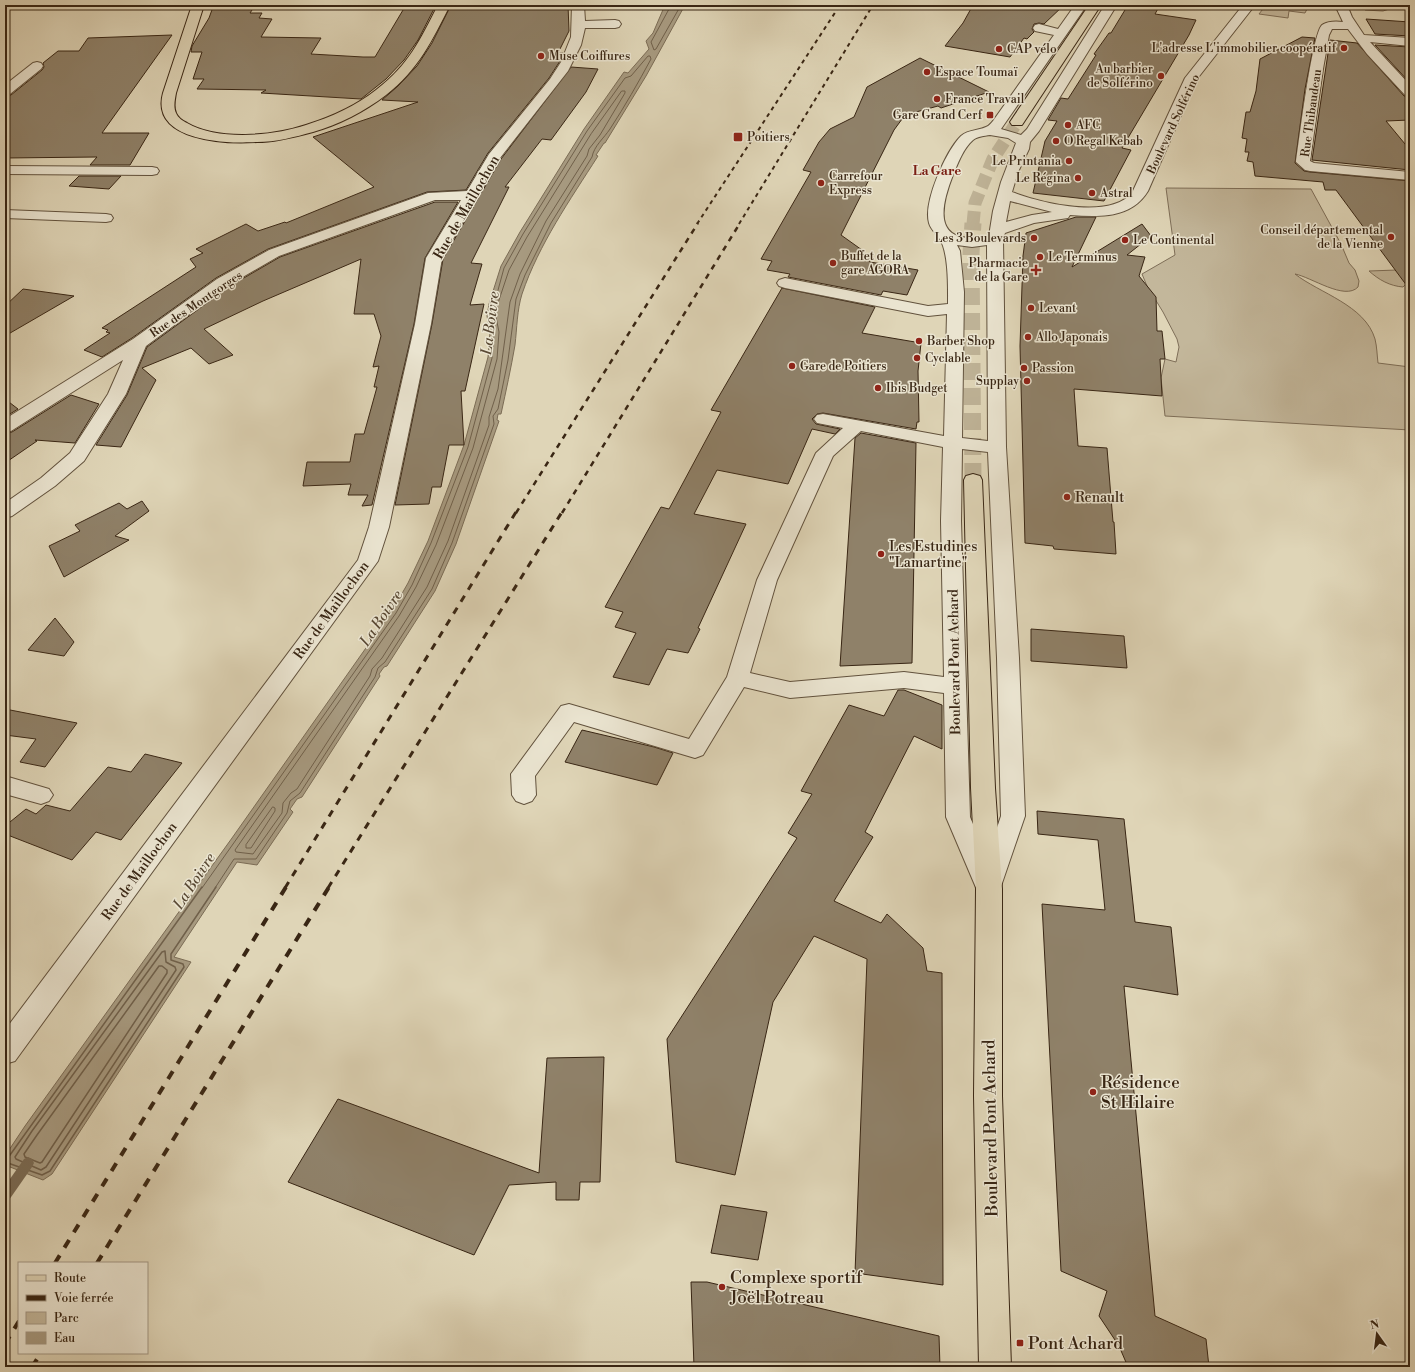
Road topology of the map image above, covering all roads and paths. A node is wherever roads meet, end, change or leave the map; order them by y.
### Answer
1 (198, 5) edge
2 (444, 5) edge
3 (578, 5) edge
4 (1081, 5) edge
5 (1095, 5) edge
6 (1109, 5) edge
7 (1249, 5) edge
8 (1341, 5) edge
9 (615, 24) dead end
10 (580, 25) junction
11 (1350, 25) junction
12 (1039, 28) dead end
13 (1060, 33) junction
14 (1360, 38) junction
15 (1410, 42) edge
16 (37, 66) dead end
17 (1409, 89) edge
18 (5, 92) edge
19 (1002, 94) dead end
20 (1018, 94) junction
21 (1017, 122) tunnel mouth
22 (990, 131) junction
23 (1023, 141) junction
24 (5, 170) edge
25 (152, 171) dead end
26 (1410, 176) edge
27 (1005, 194) junction
28 (470, 195) junction
29 (1080, 212) junction
30 (5, 214) edge
31 (106, 218) dead end
32 (996, 234) junction
33 (947, 238) junction
34 (785, 283) dead end
35 (956, 308) junction
36 (139, 343) junction
37 (823, 420) dead end
38 (856, 426) junction
39 (5, 427) edge
40 (953, 444) junction
41 (997, 447) junction
42 (973, 480) tunnel mouth
43 (5, 512) edge
44 (738, 678) junction
45 (955, 686) junction
46 (5, 785) edge
47 (524, 795) dead end
48 (41, 796) dead end
49 (989, 890) junction
50 (5, 1052) edge
51 (996, 1367) edge

1 - 2 main road
3 - 10 street, Rue de Maillochon
4 - 13 street
5 - 21 main road
6 - 23 street, Boulevard Pont Achard
7 - 29 street, Boulevard Solférino
8 - 11 street
9 - 10 street
10 - 28 street, Rue de Maillochon
11 - 14 street
11 - 26 street, Rue Thibaudeau
12 - 13 street
13 - 20 street
14 - 15 street
14 - 17 street
16 - 18 street
19 - 20 street
20 - 22 street
22 - 23 street
22 - 33 street, Boulevard Pont Achard
23 - 27 street, Boulevard Pont Achard
24 - 25 street
27 - 29 street, Boulevard Solférino
27 - 32 street, Boulevard Pont Achard
28 - 36 street, Rue des Montgorges
28 - 50 street, Rue de Maillochon
29 - 32 street, Boulevard Solférino
30 - 31 street
32 - 33 street, Boulevard Solférino
32 - 41 street, Boulevard Pont Achard
33 - 35 street, Boulevard Pont Achard
34 - 35 street
35 - 40 street, Boulevard Pont Achard
36 - 39 street, Rue des Montgorges
36 - 43 street
37 - 38 street
38 - 40 street
38 - 44 street
40 - 41 street
40 - 45 street, Boulevard Pont Achard
41 - 49 street, Boulevard Pont Achard
42 - 49 main road, Boulevard Pont Achard
44 - 45 street
44 - 47 street
45 - 49 street, Boulevard Pont Achard
46 - 48 street
49 - 51 main road, Boulevard Pont Achard

